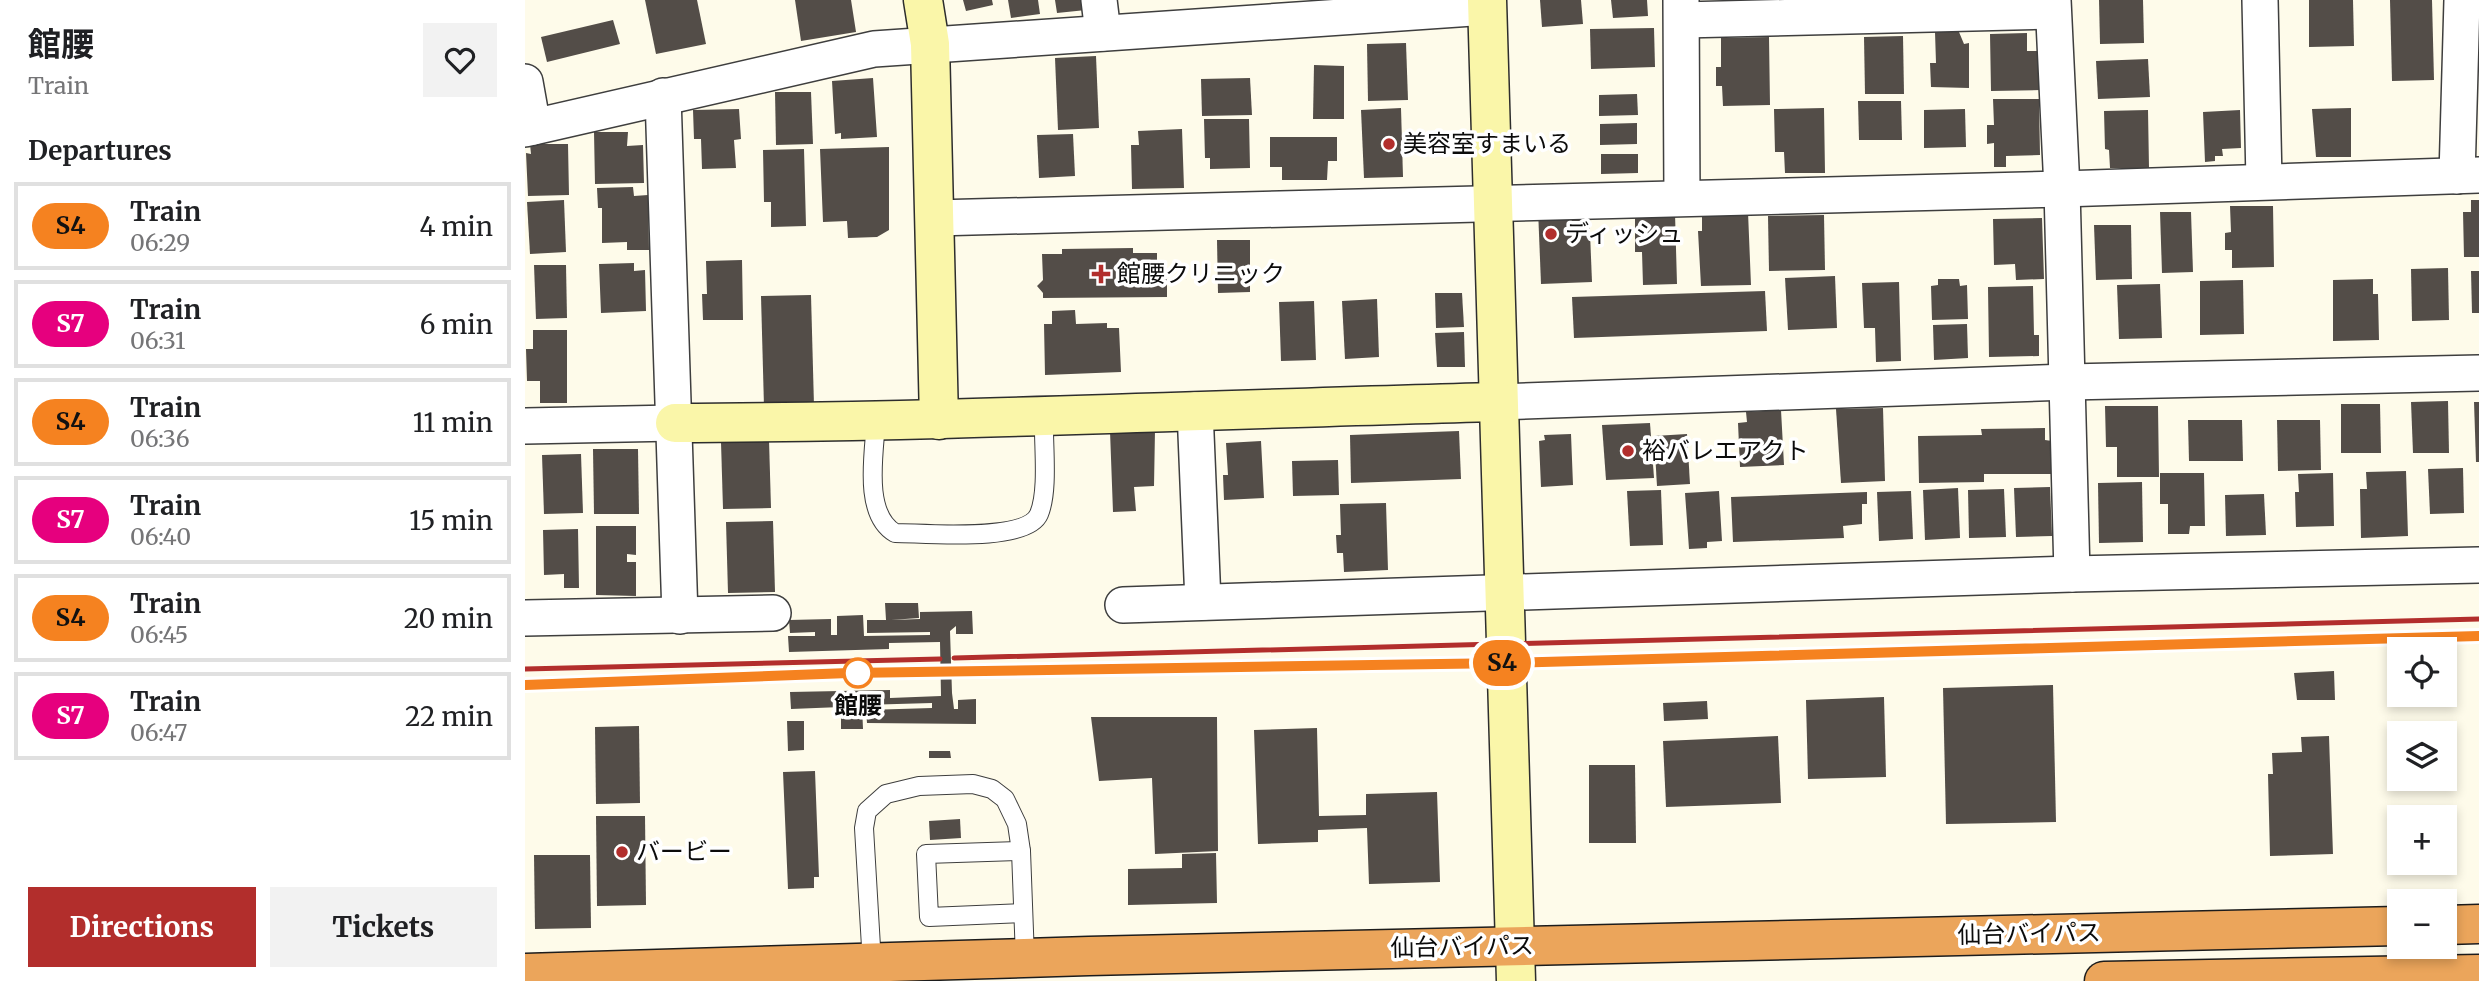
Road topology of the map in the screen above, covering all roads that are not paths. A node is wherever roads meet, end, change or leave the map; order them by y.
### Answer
1 (923, 0) edge
2 (2260, 0) edge
3 (2462, 0) edge
4 (1487, 3) edge
5 (2053, 6) edge
6 (1681, 10) edge
7 (1101, 17) edge
8 (930, 44) junction
9 (525, 82) edge
10 (663, 96) junction
11 (529, 128) edge
12 (2468, 175) edge
13 (2264, 181) junction
14 (2062, 189) junction
15 (1682, 198) junction
16 (1495, 205) junction
17 (935, 218) junction
18 (2479, 373) edge
19 (2068, 382) junction
20 (1498, 402) junction
21 (1195, 410) junction
22 (1044, 418) junction
23 (939, 420) junction
24 (876, 422) junction
25 (675, 423) junction
26 (525, 426) edge
27 (2479, 565) edge
28 (2072, 574) junction
29 (1504, 592) junction
30 (1203, 602) junction
31 (1122, 604) dead end
32 (773, 613) dead end
33 (680, 616) junction
34 (525, 618) edge
35 (1020, 851) junction
36 (1023, 913) junction
37 (2479, 924) edge
38 (2457, 925) edge
39 (2387, 927) edge
40 (1515, 963) edge
41 (1026, 970) edge
42 (874, 972) edge
43 (525, 974) edge
44 (2479, 974) edge
45 (2103, 981) edge

1 - 8 street
2 - 13 street
3 - 12 street
4 - 7 street
4 - 16 street
5 - 6 street
5 - 14 street
6 - 15 street
7 - 8 street
8 - 10 street
8 - 17 street
9 - 11 street
10 - 11 street
10 - 25 street
12 - 13 street
13 - 14 street
14 - 15 street
14 - 19 street
15 - 16 street
16 - 17 street
16 - 20 street
17 - 23 street
18 - 19 street
19 - 20 street
19 - 28 street
20 - 21 street
20 - 29 street
21 - 22 street
21 - 30 street
22 - 23 street
22 - 24 lane
23 - 24 street
24 - 25 street
25 - 26 street
25 - 33 street
27 - 28 street
28 - 29 street
29 - 30 street
29 - 40 street
30 - 31 street
32 - 33 street
33 - 34 street
35 - 36 lane
35 - 36 lane
35 - 42 lane
36 - 41 lane
37 - 38 highway
39 - 40 highway, 仙台バイパス
40 - 41 highway, 仙台バイパス
41 - 42 highway, 仙台バイパス
42 - 43 highway, 仙台バイパス
44 - 45 highway, 仙台バイパス

